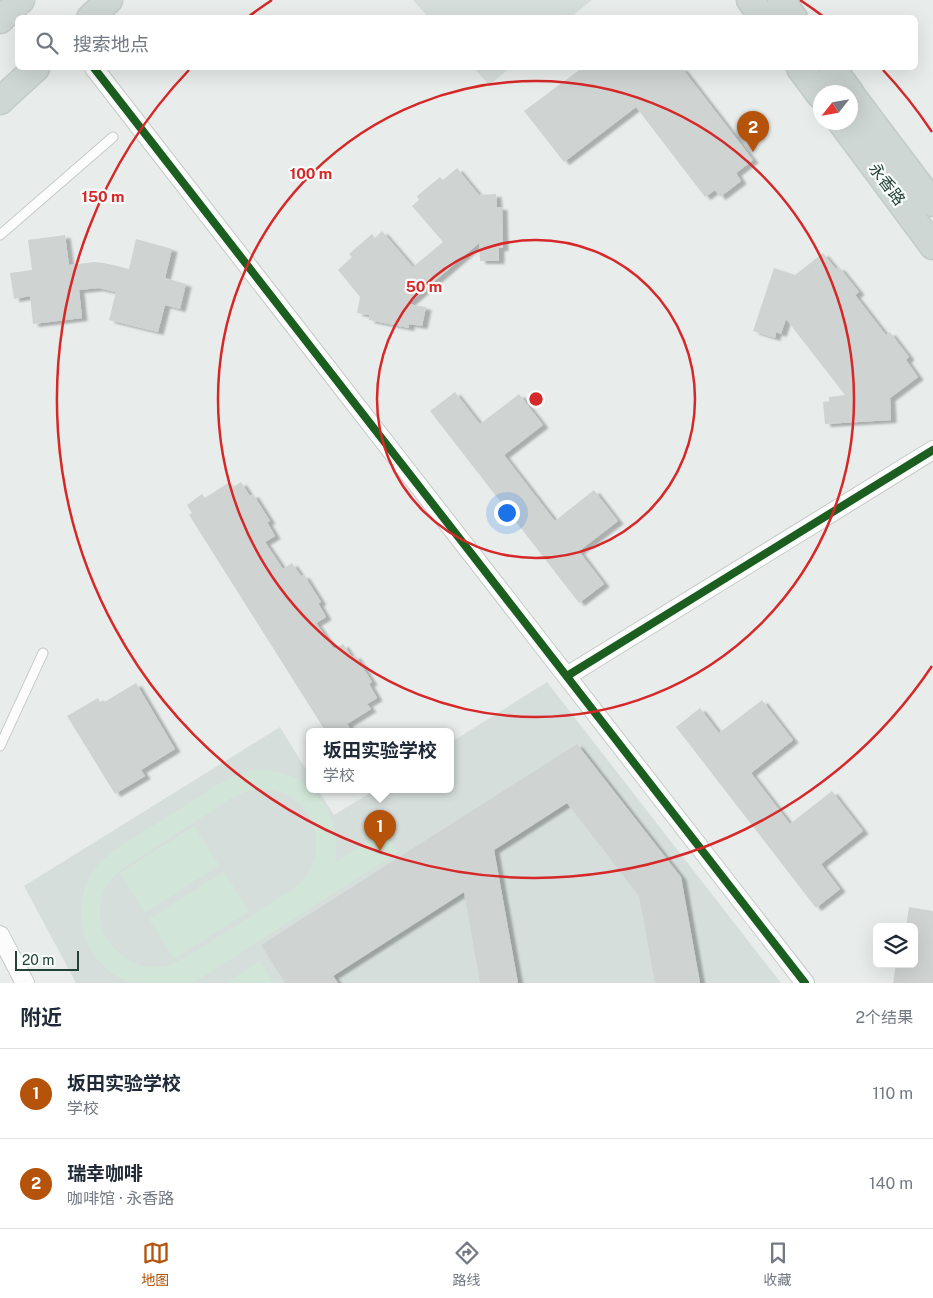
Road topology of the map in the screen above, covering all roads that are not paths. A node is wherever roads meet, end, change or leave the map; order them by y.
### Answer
1 (21, 0) edge
2 (109, 0) edge
3 (750, 0) edge
4 (781, 0) edge
5 (93, 15) edge
6 (761, 15) edge
7 (792, 15) edge
8 (0, 20) edge
9 (34, 70) edge
10 (96, 70) edge
11 (802, 70) edge
12 (833, 70) edge
13 (813, 85) edge
14 (844, 85) edge
15 (0, 101) edge
16 (858, 104) edge
17 (847, 130) edge
18 (113, 138) dead end
19 (933, 203) edge
20 (0, 235) edge
21 (933, 246) edge
22 (933, 450) edge
23 (43, 653) dead end
24 (567, 676) junction
25 (0, 746) edge
26 (0, 935) edge
27 (25, 983) edge
28 (805, 983) edge

1 - 8 main road
2 - 5 main road
3 - 6 main road
4 - 7 main road
9 - 15 main road
10 - 24 street
11 - 13 main road
12 - 14 main road, 永香路
16 - 19 main road, 永香路
17 - 21 main road, 永香路
18 - 20 lane
22 - 24 street
23 - 25 lane
24 - 28 street
26 - 27 street

